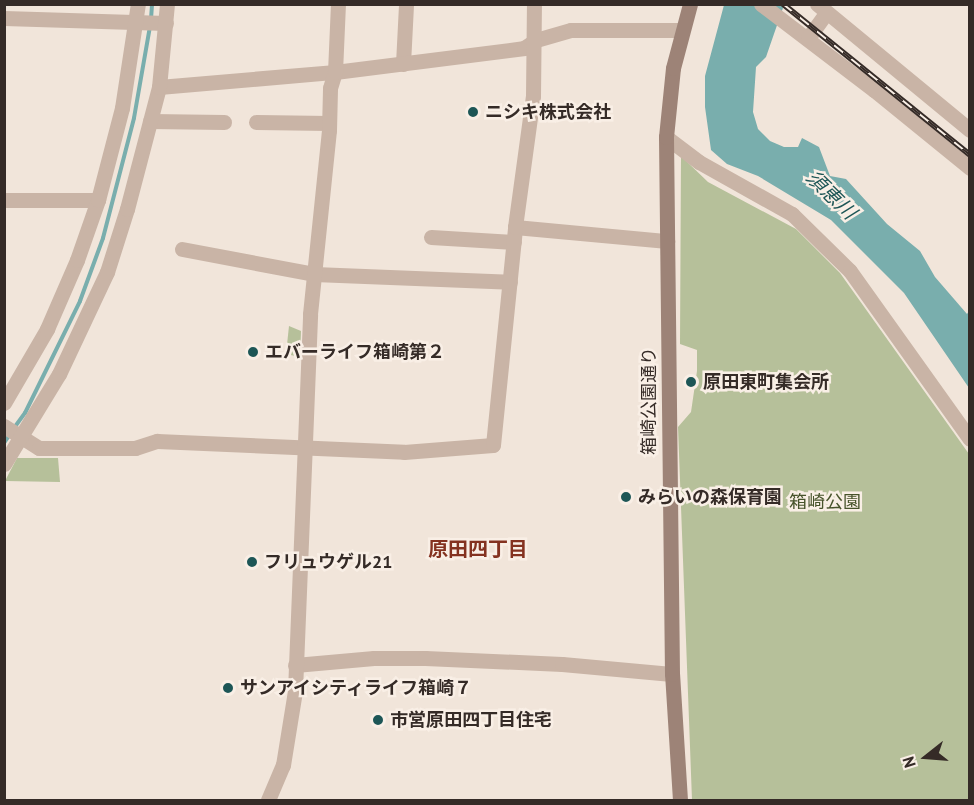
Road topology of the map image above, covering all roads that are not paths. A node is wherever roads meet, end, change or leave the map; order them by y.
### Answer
1 (138, 4) edge
2 (167, 4) edge
3 (338, 4) edge
4 (406, 4) edge
5 (534, 4) edge
6 (690, 4) edge
7 (761, 4) edge
8 (821, 9) edge
9 (4, 18) edge
10 (151, 23) junction
11 (682, 30) junction
12 (808, 38) junction
13 (536, 40) junction
14 (403, 64) junction
15 (335, 72) junction
16 (159, 87) junction
17 (150, 121) junction
18 (224, 122) dead end
19 (256, 122) dead end
20 (329, 123) junction
21 (969, 130) edge
22 (666, 137) junction
23 (969, 168) edge
24 (4, 200) edge
25 (98, 200) junction
26 (515, 235) junction
27 (431, 237) dead end
28 (667, 242) junction
29 (182, 249) dead end
30 (314, 274) junction
31 (510, 282) junction
32 (4, 403) edge
33 (4, 426) edge
34 (21, 436) junction
35 (969, 439) edge
36 (303, 449) junction
37 (4, 464) edge
38 (295, 665) junction
39 (672, 674) junction
40 (268, 801) edge
41 (680, 801) edge

1 - 10 street
2 - 10 street
3 - 15 street
4 - 14 street
5 - 13 street
6 - 11 street, 箱崎公園通り
7 - 12 street
8 - 12 street
8 - 21 street
9 - 10 street
10 - 16 street
10 - 25 street
11 - 13 street
11 - 22 street, 箱崎公園通り
12 - 23 street
13 - 14 street
13 - 26 street
14 - 15 street
15 - 16 street
15 - 20 street
16 - 17 street
17 - 18 street
17 - 34 street
19 - 20 street
20 - 30 street
22 - 28 street, 箱崎公園通り
22 - 35 street
24 - 25 street
25 - 32 street
26 - 27 street
26 - 28 street
26 - 31 street
28 - 39 street, 箱崎公園通り
29 - 30 street
30 - 31 street
30 - 36 street
31 - 36 street
33 - 34 street
34 - 36 street
34 - 37 street
36 - 38 street
38 - 39 street
38 - 40 street
39 - 41 street, 箱崎公園通り

